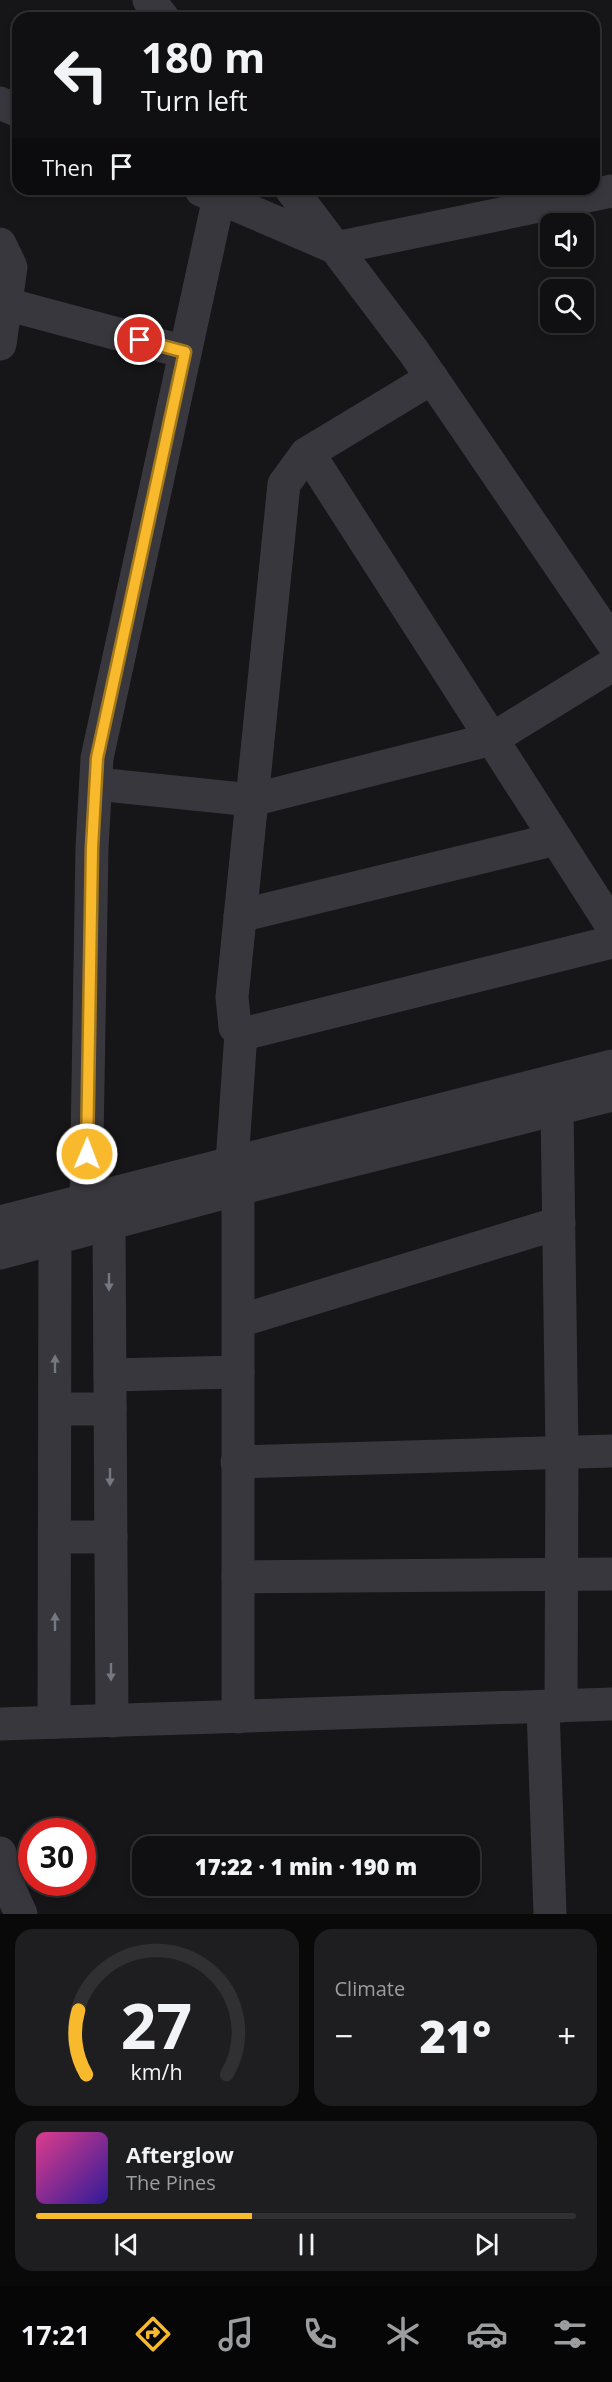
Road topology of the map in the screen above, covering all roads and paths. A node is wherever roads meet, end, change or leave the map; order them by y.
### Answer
1 (149, 0) edge
2 (158, 12) edge
3 (209, 195) edge
4 (214, 195) edge
5 (296, 195) edge
6 (593, 195) edge
7 (336, 248) junction
8 (4, 260) edge
9 (6, 304) junction
10 (0, 344) edge
11 (185, 352) junction
12 (432, 378) junction
13 (306, 454) junction
14 (612, 642) edge
15 (612, 665) edge
16 (492, 740) junction
17 (96, 783) junction
18 (252, 800) junction
19 (556, 839) junction
20 (240, 916) junction
21 (612, 926) edge
22 (612, 942) edge
23 (241, 1033) junction
24 (612, 1066) edge
25 (612, 1095) edge
26 (557, 1107) junction
27 (235, 1176) junction
28 (86, 1201) junction
29 (0, 1222) edge
30 (559, 1223) junction
31 (109, 1224) junction
32 (55, 1238) junction
33 (0, 1253) edge
34 (239, 1322) junction
35 (238, 1372) junction
36 (110, 1375) junction
37 (55, 1409) junction
38 (110, 1409) junction
39 (612, 1451) edge
40 (562, 1453) junction
41 (237, 1462) junction
42 (55, 1537) junction
43 (111, 1537) junction
44 (612, 1574) edge
45 (560, 1576) junction
46 (238, 1577) junction
47 (612, 1704) edge
48 (552, 1706) junction
49 (238, 1717) junction
50 (112, 1721) junction
51 (54, 1722) junction
52 (0, 1724) edge
53 (0, 1853) edge
54 (21, 1914) edge
55 (550, 1914) edge

1 - 2 street
3 - 11 street
4 - 7 street
5 - 7 street
6 - 7 street
7 - 12 street
8 - 9 street
9 - 10 street
9 - 11 street
11 - 17 street
12 - 13 street
12 - 14 street
13 - 16 street
13 - 18 street
15 - 16 street
16 - 18 street
16 - 19 street
17 - 18 street
17 - 28 street
18 - 20 street
19 - 20 street
19 - 21 street
20 - 23 street
22 - 23 street
23 - 27 street
24 - 27 street
25 - 26 street
26 - 27 street
26 - 30 street
27 - 28 street
27 - 31 street
27 - 34 street
28 - 29 street
30 - 34 street
30 - 40 street
31 - 32 street
31 -> 36 street
32 - 33 street
37 -> 32 street
34 - 35 street
35 - 36 street
35 - 41 street
36 - 38 street
37 - 38 street
37 - 42 street
38 -> 43 street
39 - 40 street
40 - 41 street
40 - 45 street
41 - 46 street
42 - 43 street
51 -> 42 street
43 -> 50 street
44 - 45 street
45 - 46 street
45 - 48 street
46 - 49 street
47 - 48 street
48 - 49 street
48 - 55 street
49 - 50 street
50 - 51 street
51 - 52 street
53 - 54 street

